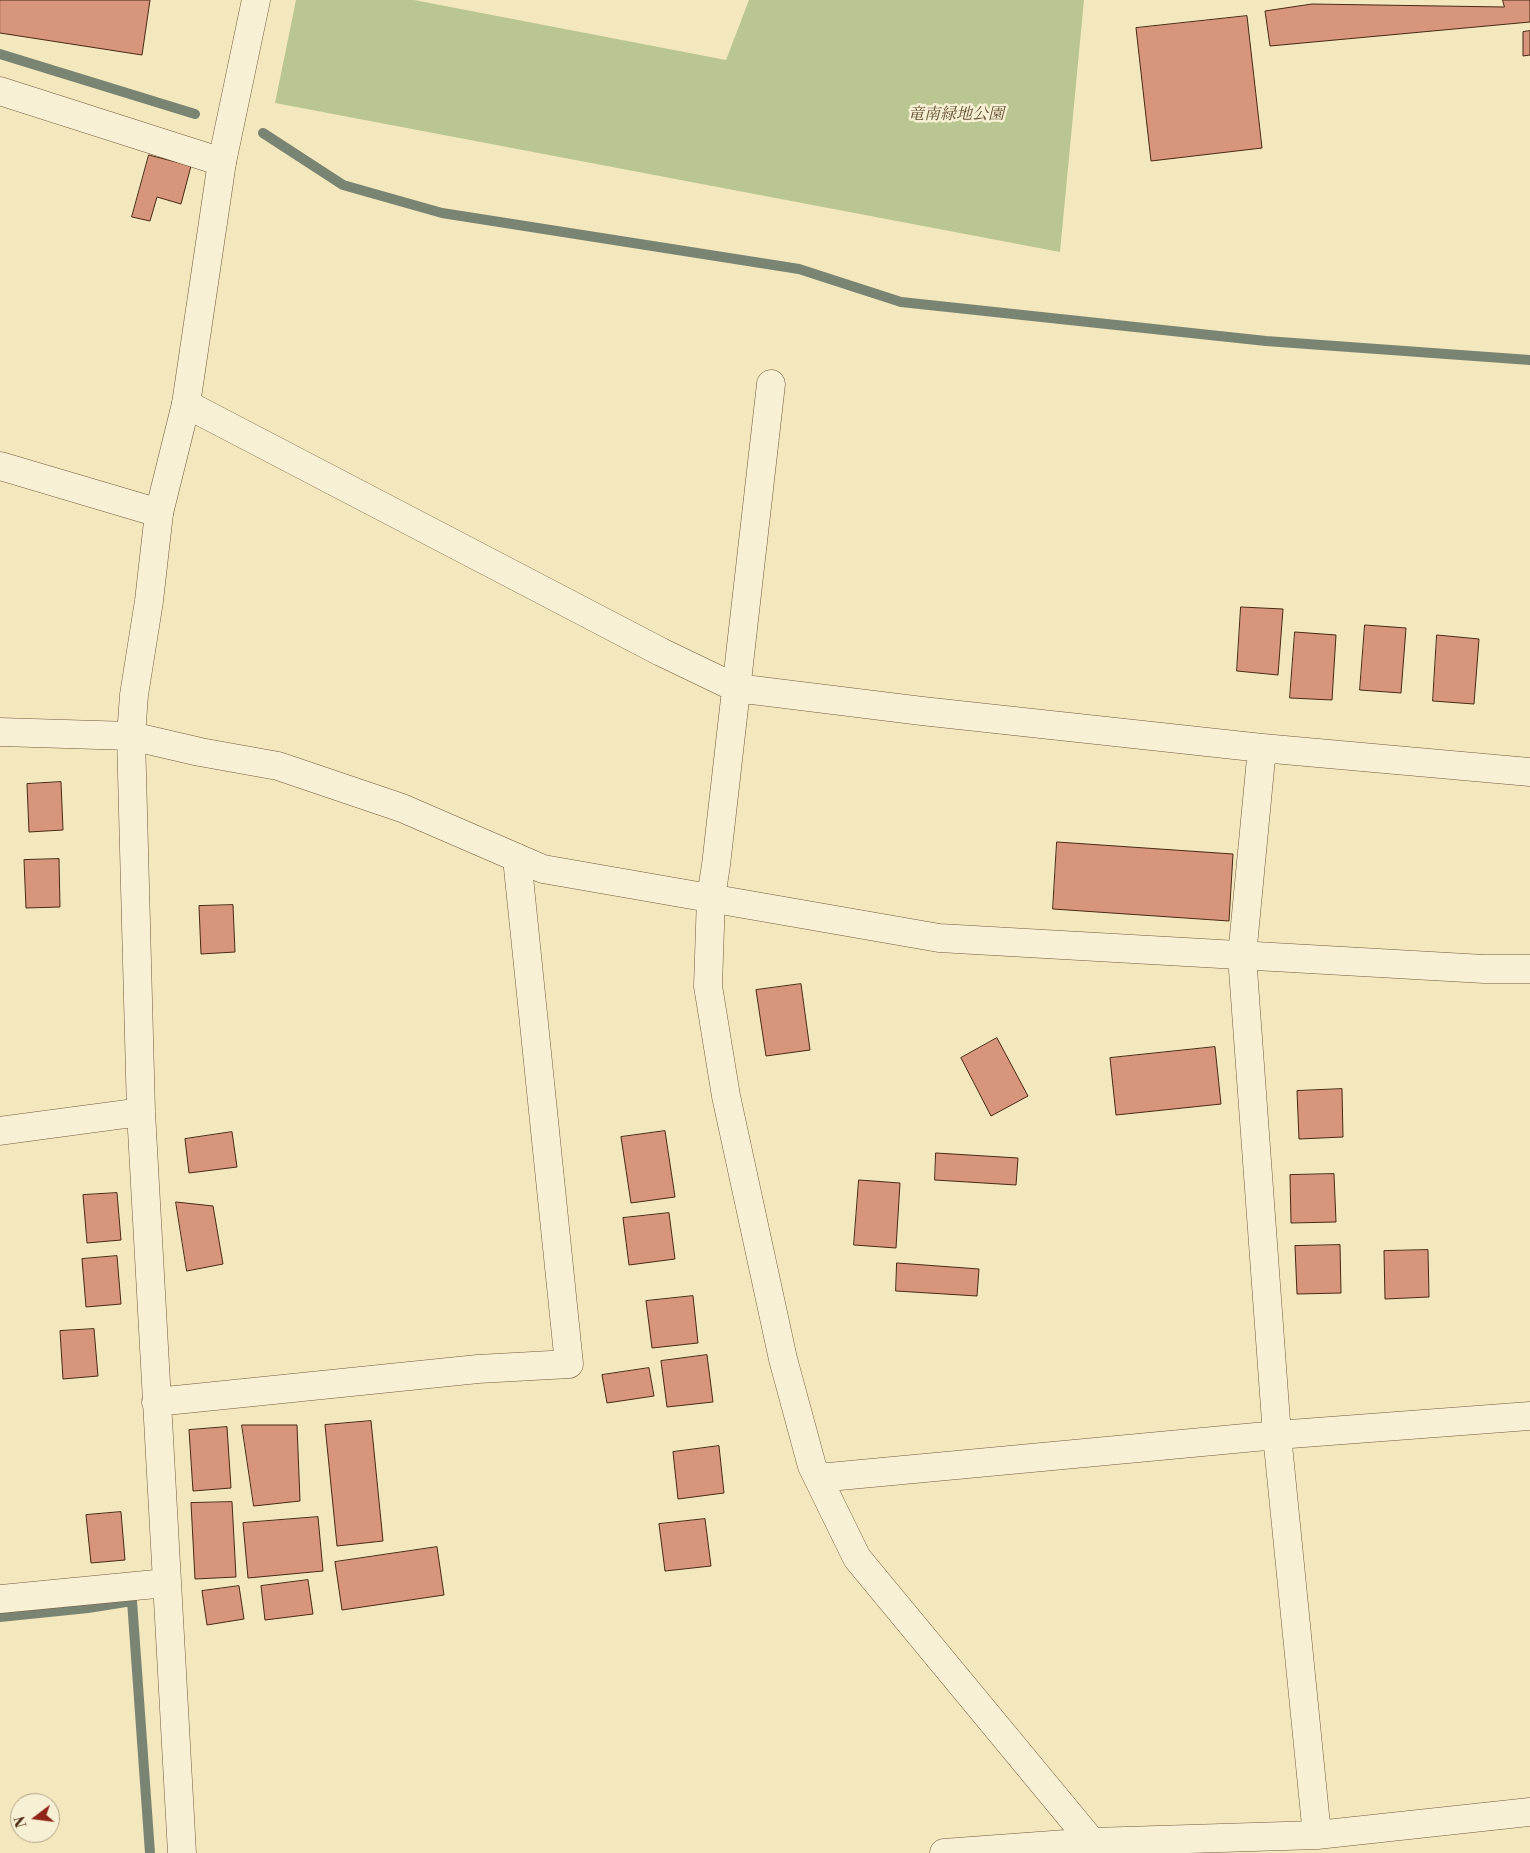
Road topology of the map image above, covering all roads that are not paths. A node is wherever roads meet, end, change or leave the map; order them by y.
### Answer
1 (256, 0) edge
2 (0, 91) edge
3 (222, 162) junction
4 (771, 384) dead end
5 (186, 404) junction
6 (0, 466) edge
7 (159, 513) junction
8 (736, 688) junction
9 (0, 732) edge
10 (132, 736) junction
11 (1262, 748) junction
12 (1530, 772) edge
13 (517, 858) junction
14 (711, 897) junction
15 (1242, 956) junction
16 (1530, 969) edge
17 (141, 1112) junction
18 (0, 1131) edge
19 (156, 1402) junction
20 (1530, 1416) edge
21 (1277, 1435) junction
22 (818, 1478) junction
23 (166, 1583) junction
24 (0, 1599) edge
25 (1530, 1812) edge
26 (1317, 1835) junction
27 (1097, 1848) edge
28 (182, 1853) edge
29 (944, 1853) edge

1 - 3 street
2 - 3 street
3 - 5 street
4 - 8 street
5 - 7 street
5 - 8 street
6 - 7 street
7 - 10 street
8 - 11 street
8 - 14 street
9 - 10 street
10 - 13 street
10 - 17 street
11 - 12 street
11 - 15 street
13 - 14 street
13 - 19 street
14 - 15 street
14 - 22 street
15 - 16 street
15 - 21 street
17 - 18 street
17 - 19 street
19 - 23 street
20 - 21 street
21 - 22 street
21 - 26 street
22 - 27 street
23 - 24 street
23 - 28 street
25 - 26 street
26 - 27 street
27 - 29 street

